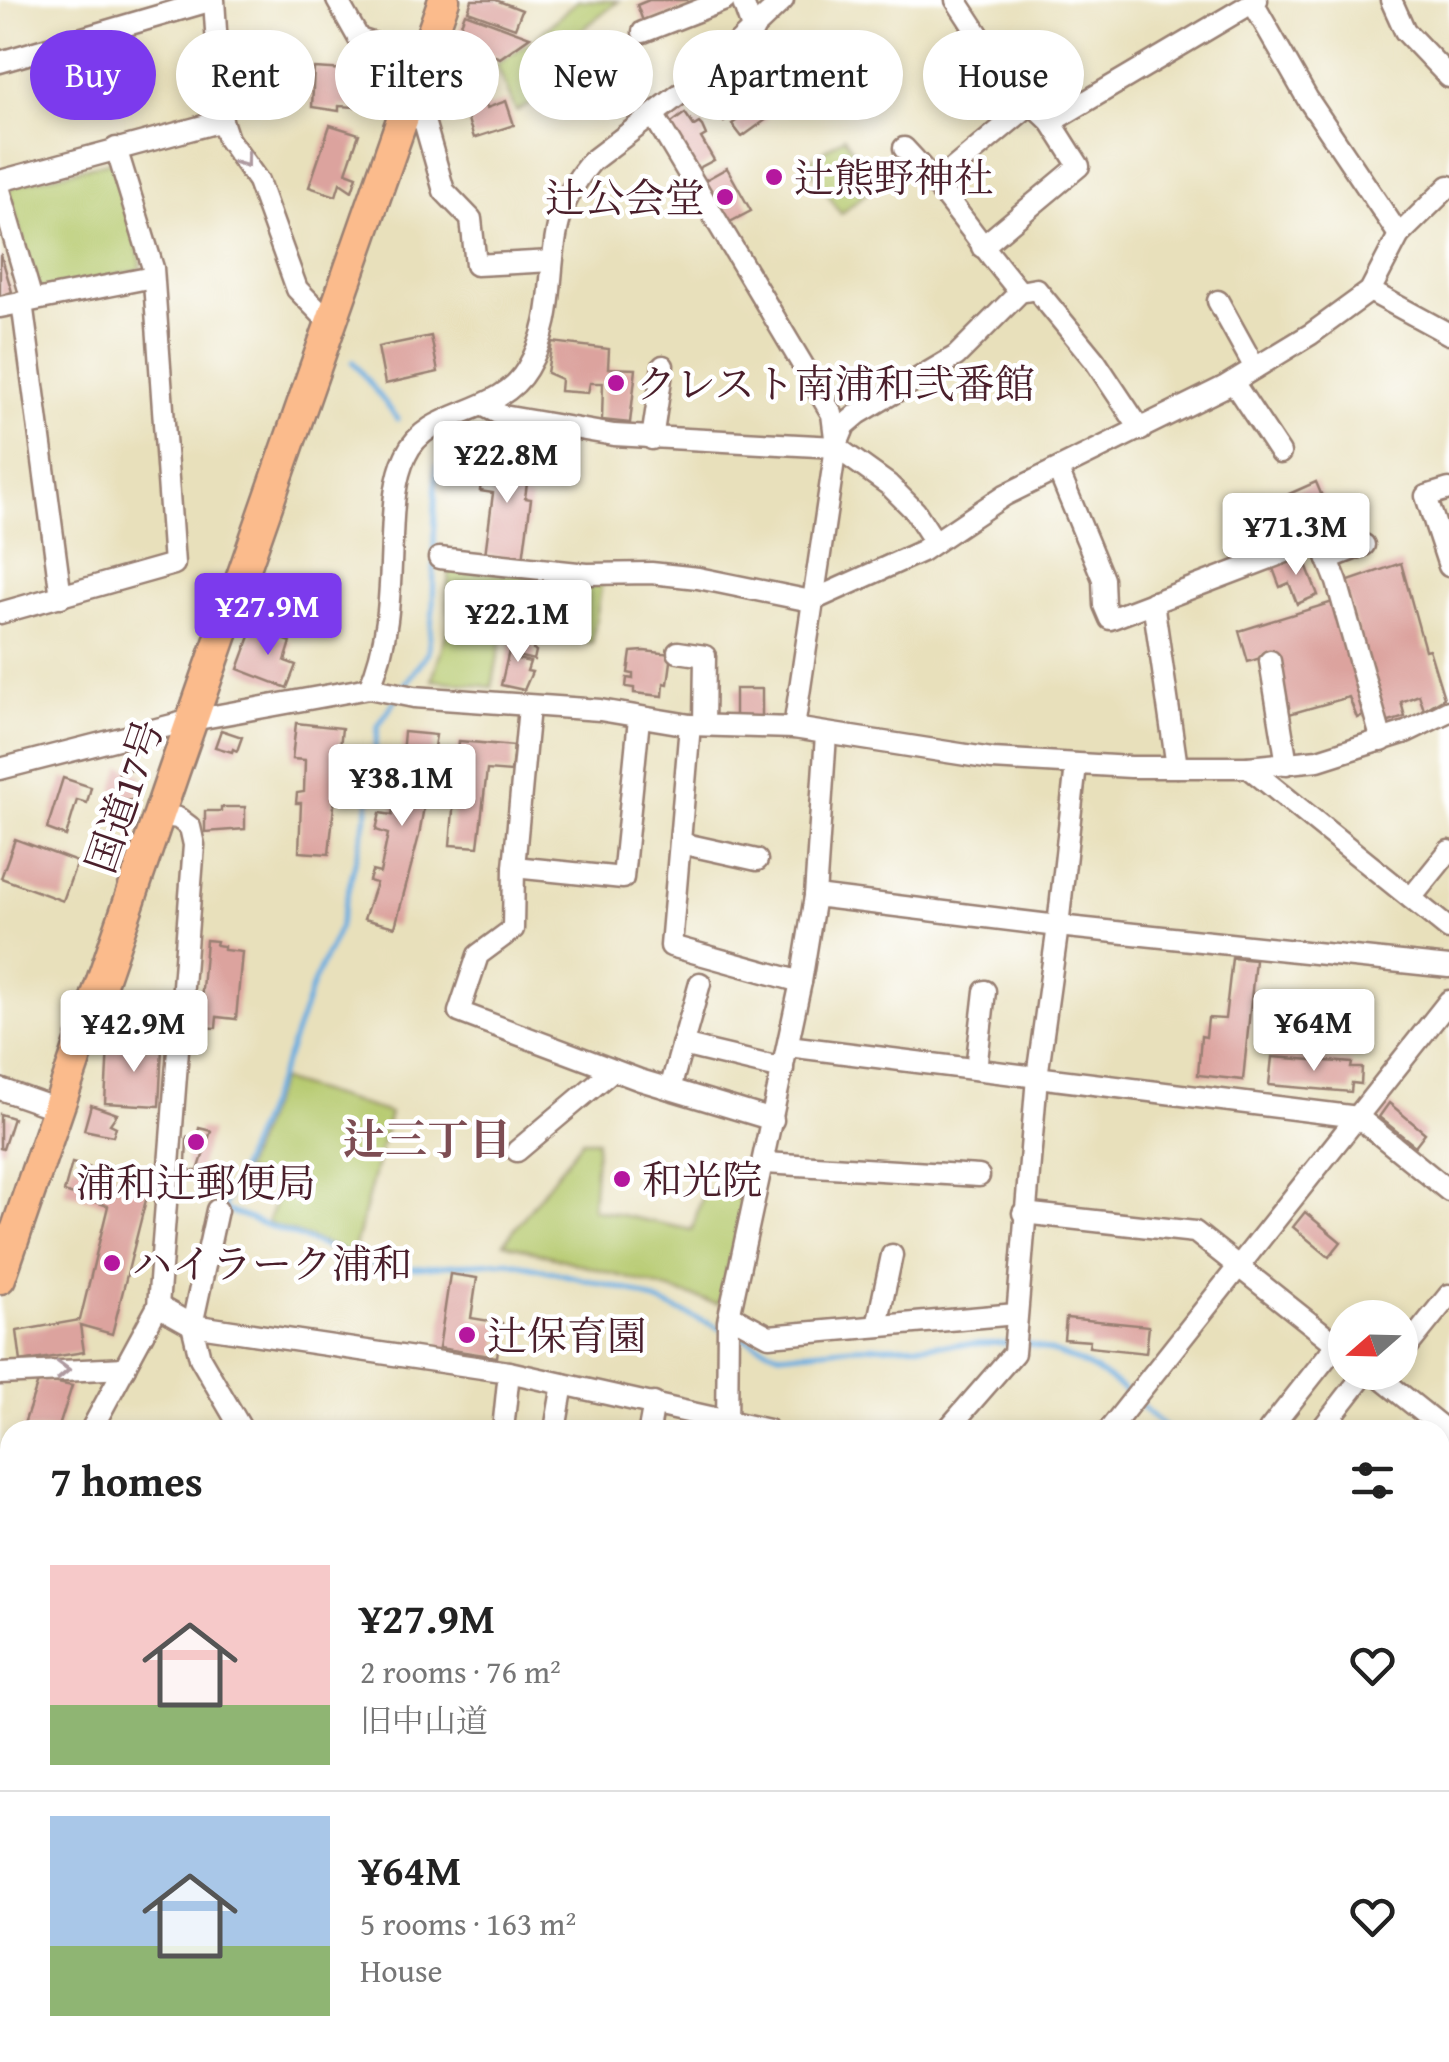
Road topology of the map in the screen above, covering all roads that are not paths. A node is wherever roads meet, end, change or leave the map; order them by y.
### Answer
1 (213, 0) edge
2 (337, 0) edge
3 (444, 0) edge
4 (724, 0) edge
5 (742, 0) edge
6 (782, 0) edge
7 (956, 0) edge
8 (1391, 0) edge
9 (1254, 1) edge
10 (354, 30) edge
11 (434, 30) edge
12 (648, 30) edge
13 (753, 30) edge
14 (754, 30) edge
15 (976, 30) edge
16 (0, 62) edge
17 (1449, 77) edge
18 (673, 100) edge
19 (654, 116) junction
20 (402, 120) edge
21 (422, 120) edge
22 (1012, 120) edge
23 (222, 121) junction
24 (1051, 122) joint
25 (116, 148) junction
26 (904, 148) dead end
27 (0, 181) edge
28 (937, 182) junction
29 (1449, 186) edge
30 (0, 190) edge
31 (1399, 235) junction
32 (982, 247) junction
33 (552, 262) junction
34 (153, 276) junction
35 (1370, 291) junction
36 (1020, 292) junction
37 (1218, 300) dead end
38 (27, 301) junction
39 (0, 307) edge
40 (331, 324) junction
41 (1448, 332) edge
42 (663, 366) dead end
43 (1255, 368) junction
44 (1233, 382) junction
45 (484, 406) junction
46 (1141, 430) junction
47 (652, 439) junction
48 (836, 446) junction
49 (1280, 453) dead end
50 (1058, 470) junction
51 (1449, 490) edge
52 (935, 542) junction
53 (1364, 545) dead end
54 (1324, 549) junction
55 (439, 558) dead end
56 (1449, 566) edge
57 (61, 597) junction
58 (811, 601) junction
59 (1154, 602) junction
60 (0, 613) edge
61 (678, 652) dead end
62 (1270, 661) dead end
63 (368, 688) junction
64 (529, 707) junction
65 (1449, 711) edge
66 (639, 719) junction
67 (192, 720) junction
68 (697, 725) junction
69 (794, 728) junction
70 (826, 735) junction
71 (1382, 740) junction
72 (1287, 764) junction
73 (1076, 765) junction
74 (1178, 767) junction
75 (1248, 767) junction
76 (0, 768) edge
77 (158, 815) junction
78 (680, 843) junction
79 (1449, 851) edge
80 (757, 860) dead end
81 (514, 867) junction
82 (815, 896) junction
83 (1411, 898) junction
84 (1058, 926) junction
85 (1449, 929) edge
86 (1449, 967) edge
87 (802, 982) junction
88 (700, 983) dead end
89 (985, 991) dead end
90 (1449, 1000) edge
91 (682, 1045) junction
92 (788, 1046) junction
93 (783, 1068) junction
94 (976, 1069) junction
95 (613, 1070) junction
96 (1037, 1077) junction
97 (0, 1089) edge
98 (670, 1089) junction
99 (60, 1110) junction
100 (1358, 1118) junction
101 (773, 1120) junction
102 (517, 1151) dead end
103 (765, 1162) junction
104 (979, 1176) dead end
105 (1449, 1190) edge
106 (217, 1210) dead end
107 (1023, 1212) junction
108 (892, 1256) dead end
109 (1240, 1268) junction
110 (0, 1278) edge
111 (1449, 1295) edge
112 (158, 1306) junction
113 (1016, 1314) junction
114 (730, 1315) junction
115 (192, 1324) junction
116 (876, 1326) junction
117 (1418, 1334) edge
118 (1328, 1337) edge
119 (1328, 1362) edge
120 (125, 1368) junction
121 (509, 1372) junction
122 (0, 1374) edge
123 (563, 1384) junction
124 (1361, 1390) edge
125 (1397, 1390) edge
126 (654, 1403) junction
127 (102, 1420) edge
128 (236, 1420) edge
129 (504, 1420) edge
130 (557, 1420) edge
131 (651, 1420) edge
132 (713, 1420) edge
133 (727, 1420) edge
134 (957, 1420) edge
135 (1117, 1420) edge
136 (1278, 1420) edge
137 (1331, 1420) edge
138 (1433, 1420) edge

1 - 16 street
1 - 23 street
2 - 10 street
3 - 11 highway, 国道17号
4 - 12 street
5 - 13 street
6 - 14 street
7 - 15 street
8 - 17 street
9 - 24 street
9 - 31 street
18 - 19 street
19 - 33 street
19 - 48 street
20 - 40 highway, 国道17号
21 - 33 street
22 - 28 street
23 - 25 street
23 -> 40 street
24 - 32 street
25 - 27 street
25 - 34 street
26 - 28 street
28 - 32 street
29 - 31 street
30 - 38 street
31 - 35 street
32 - 36 street
33 - 45 street
34 - 38 street
34 - 57 street
35 - 41 street
35 - 43 street
36 - 46 street
36 - 48 street
37 - 43 street
38 - 39 street
38 - 57 street
40 - 67 highway, 国道17号
42 - 47 street
43 - 44 street
44 - 46 street
44 - 49 street
45 - 47 street
45 - 63 street
46 - 50 street
47 - 48 street
48 - 52 street
48 - 58 street
50 - 52 street
50 - 59 street
51 - 56 street
52 - 58 street
53 - 54 street
54 - 59 street
54 - 71 street
55 - 58 street
57 - 60 street
58 - 69 street
59 - 74 street
61 - 68 street
62 - 72 street
63 - 64 street
63 - 67 street
64 - 66 street
64 - 81 street
65 - 71 street
66 - 68 street
66 - 81 street
67 - 76 street
67 - 77 highway, 国道17号
68 - 69 street
68 - 78 street
69 - 70 street
70 - 73 street
70 - 82 street
71 - 72 street
72 - 75 street
73 - 74 street
73 - 84 street
74 - 75 street
75 - 83 street
77 - 99 highway, 国道17号
77 - 112 street
78 - 80 street
78 - 87 street
79 - 83 street
81 - 95 street
82 - 84 street
82 - 87 street
83 - 85 street
84 - 86 street
84 - 96 street
87 - 92 street
88 - 91 street
89 - 94 street
90 - 100 street
91 - 93 street
91 - 98 street
92 - 93 street
92 - 94 street
93 - 101 street
94 - 96 street
95 - 98 street
95 - 102 street
96 - 100 street
96 - 107 street
97 - 99 street
98 - 101 street
99 - 110 highway, 国道17号
100 - 105 street
100 - 109 street
101 - 103 street
103 - 104 street
103 - 114 street
106 - 115 street
107 - 109 street
107 - 113 street
108 - 116 street
109 - 118 street
109 - 135 street
111 - 117 street
112 - 115 street
112 - 120 street
113 - 116 street
113 - 134 street
114 - 116 street
114 - 133 street
115 - 121 street
115 - 128 street
119 - 136 street
122 -> 120 street
120 - 127 street
121 - 123 street
121 - 129 street
123 - 126 street
123 - 130 street
124 - 137 street
125 - 138 street
126 - 131 street
126 - 132 street

